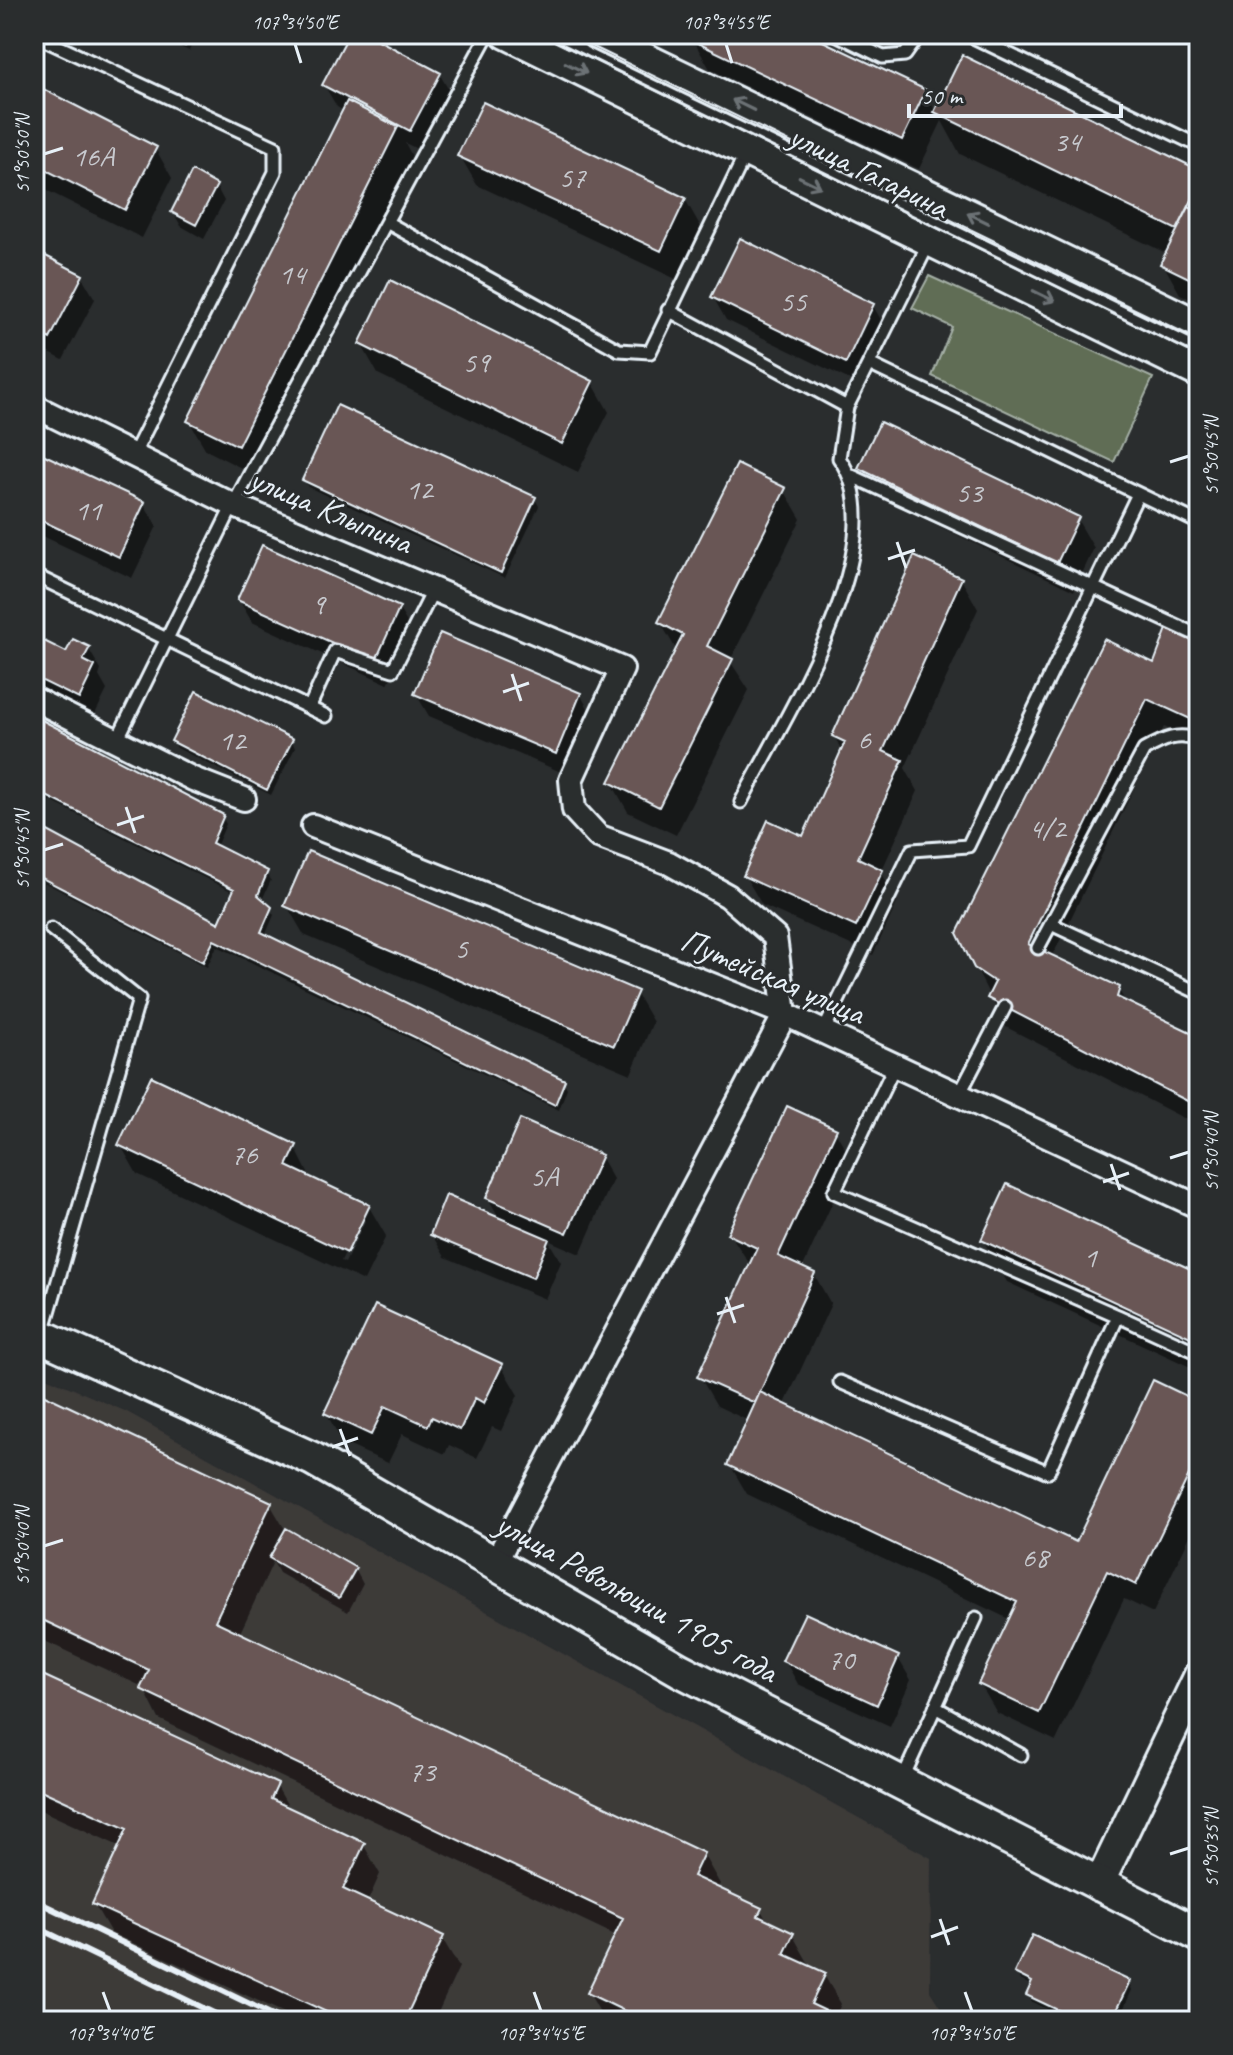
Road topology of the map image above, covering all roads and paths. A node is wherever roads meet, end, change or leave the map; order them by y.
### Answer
1 (488, 34) edge
2 (506, 34) edge
3 (596, 34) edge
4 (836, 34) edge
5 (920, 34) edge
6 (967, 34) edge
7 (34, 35) edge
8 (1199, 146) edge
9 (747, 152) junction
10 (388, 223) junction
11 (930, 241) junction
12 (668, 310) junction
13 (1199, 325) edge
14 (869, 364) junction
15 (1199, 373) edge
16 (34, 406) edge
17 (847, 407) junction
18 (133, 456) junction
19 (852, 476) junction
20 (1138, 494) junction
21 (233, 505) junction
22 (1199, 523) edge
23 (34, 575) edge
24 (1093, 587) junction
25 (433, 591) junction
26 (1199, 636) edge
27 (168, 640) junction
28 (34, 699) edge
29 (309, 708) junction
30 (326, 716) dead end
31 (117, 740) junction
32 (1199, 741) edge
33 (244, 799) dead end
34 (741, 802) dead end
35 (313, 826) dead end
36 (1051, 924) junction
37 (51, 929) dead end
38 (1038, 948) dead end
39 (1199, 993) edge
40 (1005, 1007) dead end
41 (785, 1014) junction
42 (823, 1032) junction
43 (895, 1065) junction
44 (959, 1095) junction
45 (1199, 1207) edge
46 (1118, 1316) junction
47 (38, 1335) edge
48 (1199, 1353) edge
49 (840, 1382) dead end
50 (496, 1561) junction
51 (976, 1618) dead end
52 (1199, 1675) edge
53 (935, 1707) junction
54 (1021, 1755) dead end
55 (900, 1784) junction
56 (1098, 1886) junction
57 (1199, 1935) edge

1 - 10 lane
2 -> 9 street, улица Гагарина
13 -> 3 street, улица Гагарина
4 - 5 lane
6 - 8 lane
7 - 18 lane
9 -> 11 street, улица Гагарина
9 - 12 lane
10 - 12 lane
10 - 21 lane
11 - 14 lane
11 -> 15 street, улица Гагарина
12 - 17 lane
14 - 17 lane
14 - 20 lane
16 - 18 street, улица Клыпина
17 - 19 lane
18 - 21 street, улица Клыпина
19 - 24 lane
19 - 34 lane
20 - 22 lane
20 - 24 lane
21 - 25 street, улица Клыпина
21 - 27 lane
23 - 27 lane
24 - 26 lane
24 - 42 lane
25 - 29 lane
25 - 41 street, улица Клыпина
27 - 29 lane
27 - 31 lane
28 - 31 street
29 - 30 lane
31 - 33 street
32 - 36 lane
35 - 41 street, Путейская улица
36 - 38 lane
36 - 39 lane
37 - 47 lane
40 - 44 lane
41 - 42 street, Путейская улица
41 - 50 street
42 - 43 street, Путейская улица
43 - 44 street, Путейская улица
43 - 46 lane
44 - 45 street, Путейская улица
46 - 48 lane
46 - 49 lane
47 - 50 main road, улица Революции 1905 года
50 - 55 main road, улица Революции 1905 года
51 - 53 lane
52 - 56 street
53 - 54 lane
53 - 55 lane
55 - 56 main road, улица Революции 1905 года
56 - 57 main road, улица Революции 1905 года

